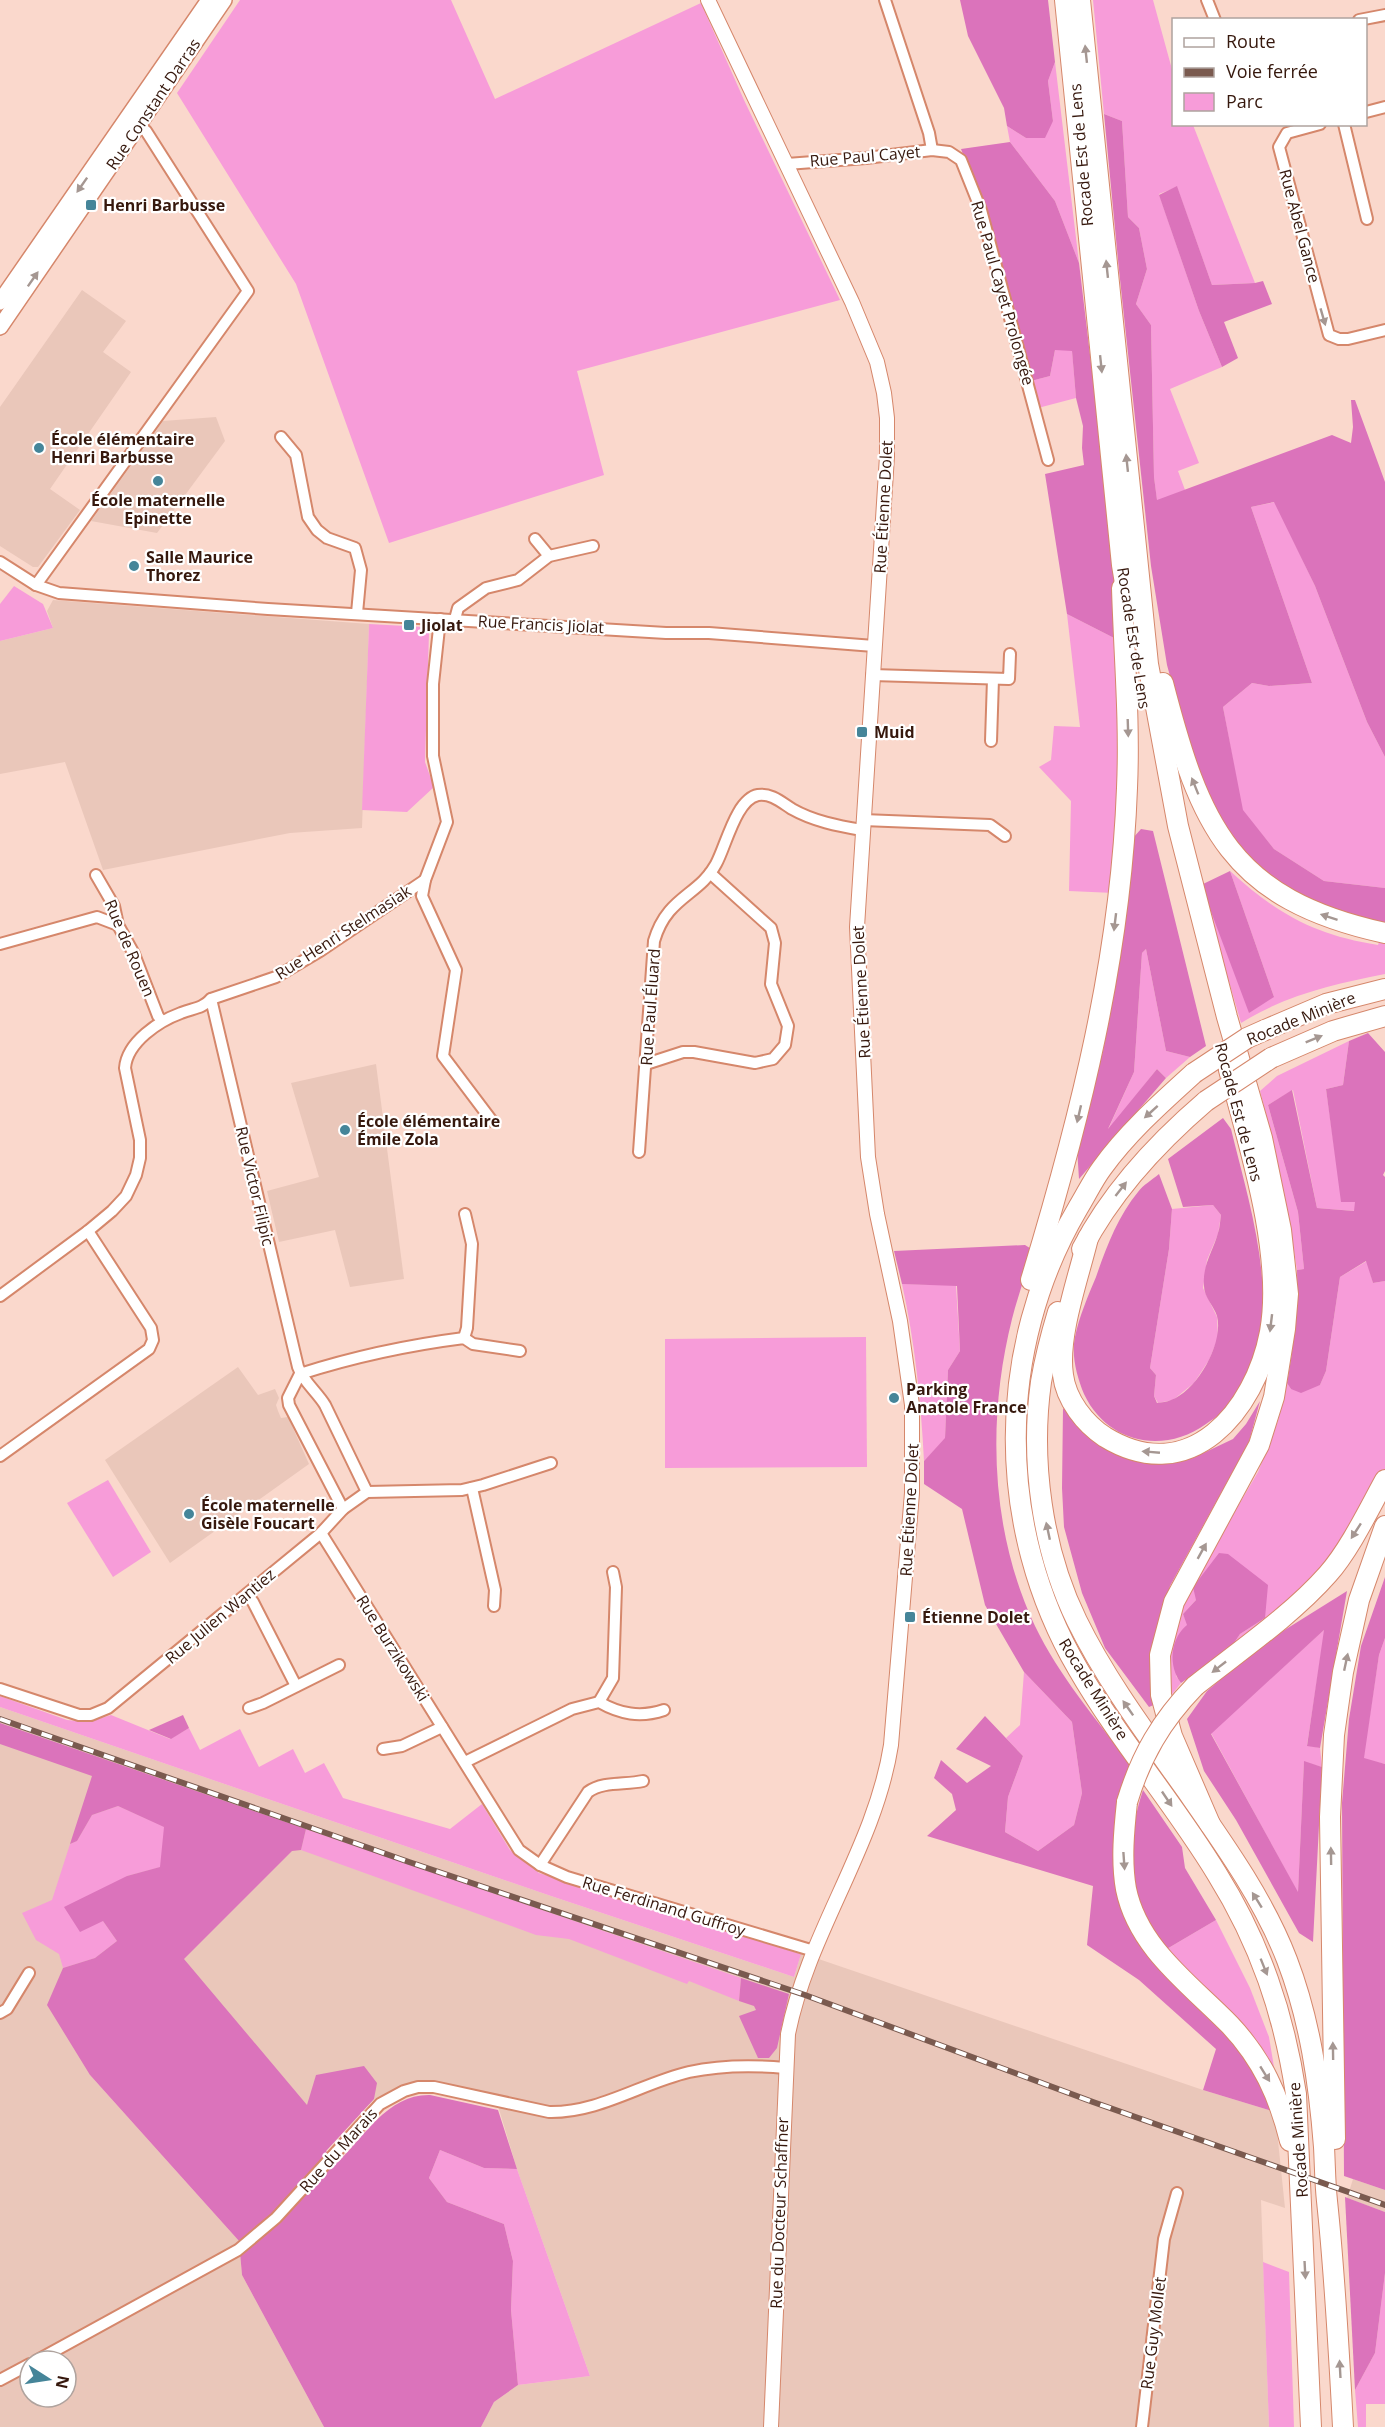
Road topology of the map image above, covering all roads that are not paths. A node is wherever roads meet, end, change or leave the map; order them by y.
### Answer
1 (209, 0) edge
2 (224, 0) edge
3 (708, 0) edge
4 (885, 0) edge
5 (1065, 0) edge
6 (1080, 0) edge
7 (1207, 0) edge
8 (1385, 15) edge
9 (1214, 18) edge
10 (1367, 18) edge
11 (1385, 107) edge
12 (1367, 112) edge
13 (133, 123) junction
14 (1313, 126) edge
15 (1344, 126) edge
16 (932, 150) junction
17 (787, 164) junction
18 (1367, 219) dead end
19 (0, 302) edge
20 (0, 327) edge
21 (1385, 330) edge
22 (281, 437) dead end
23 (1048, 460) dead end
24 (1133, 521) junction
25 (535, 539) dead end
26 (593, 546) dead end
27 (549, 556) junction
28 (0, 562) edge
29 (1122, 565) junction
30 (36, 585) junction
31 (357, 613) junction
32 (440, 619) junction
33 (455, 619) junction
34 (874, 646) junction
35 (1010, 654) dead end
36 (872, 675) junction
37 (993, 679) junction
38 (991, 741) dead end
39 (862, 825) junction
40 (1005, 836) dead end
41 (710, 873) junction
42 (96, 875) dead end
43 (425, 880) junction
44 (118, 925) junction
45 (1385, 933) edge
46 (0, 944) edge
47 (1385, 989) edge
48 (211, 999) junction
49 (1385, 1016) edge
50 (162, 1022) junction
51 (646, 1064) junction
52 (492, 1121) dead end
53 (639, 1152) dead end
54 (465, 1214) dead end
55 (88, 1231) junction
56 (1088, 1238) junction
57 (1278, 1262) junction
58 (0, 1296) edge
59 (464, 1338) junction
60 (520, 1351) dead end
61 (300, 1374) junction
62 (0, 1455) edge
63 (551, 1463) dead end
64 (1385, 1480) edge
65 (472, 1488) junction
66 (367, 1492) junction
67 (343, 1509) junction
68 (1385, 1526) edge
69 (321, 1533) junction
70 (613, 1572) dead end
71 (247, 1594) junction
72 (494, 1606) dead end
73 (339, 1665) dead end
74 (1078, 1668) junction
75 (296, 1686) junction
76 (0, 1689) edge
77 (599, 1702) junction
78 (249, 1708) dead end
79 (664, 1710) dead end
80 (442, 1727) junction
81 (383, 1749) dead end
82 (465, 1762) junction
83 (643, 1781) dead end
84 (1210, 1824) junction
85 (519, 1850) joint
86 (540, 1865) junction
87 (814, 1951) junction
88 (29, 1973) dead end
89 (795, 2001) joint
90 (0, 2013) edge
91 (785, 2068) junction
92 (1177, 2193) dead end
93 (1302, 2211) junction
94 (1333, 2240) junction
95 (58, 2349) edge
96 (18, 2370) edge
97 (0, 2380) edge
98 (771, 2427) edge
99 (1142, 2427) edge
100 (1311, 2427) edge
101 (1343, 2427) edge

1 - 13 main road, Rue Constant Darras
2 - 13 main road, Rue Constant Darras
3 - 17 street, Rue Étienne Dolet
4 - 16 street, Rue Paul Cayet
5 -> 29 highway, Rocade Est de Lens
24 -> 6 highway, Rocade Est de Lens
7 - 9 street
8 - 10 street
11 - 12 street
13 -> 19 main road, Rue Constant Darras
20 -> 13 main road, Rue Constant Darras
13 - 30 street
14 -> 21 street, Rue Abel Gance
15 - 18 street
16 - 17 street, Rue Paul Cayet
16 - 23 street, Rue Paul Cayet Prolongée
17 - 34 street, Rue Étienne Dolet
22 - 31 street
45 -> 24 highway
24 - 57 highway, Rocade Est de Lens
25 - 27 street
26 - 27 street
27 - 33 street
28 - 30 street, Rue Francis Jiolat
29 - 57 highway, Rocade Est de Lens
29 -> 74 highway
30 - 31 street, Rue Francis Jiolat
31 - 32 street, Rue Francis Jiolat
32 - 33 street, Rue Francis Jiolat
32 - 43 street
33 - 34 street, Rue Francis Jiolat
34 - 36 street, Rue Étienne Dolet
35 - 37 street
36 - 37 street
36 - 39 street, Rue Étienne Dolet
37 - 38 street
39 - 40 street
39 - 41 street, Rue Paul Éluard
39 - 87 street, Rue Étienne Dolet
41 - 51 street, Rue Paul Éluard
41 - 51 street
42 - 44 street, Rue de Rouen
43 - 48 street, Rue Henri Stelmasiak
43 - 52 street
44 - 46 street
44 - 50 street, Rue de Rouen
47 -> 74 highway, Rocade Minière, bridge
48 - 50 street, Rue Henri Stelmasiak
48 - 61 street, Rue Victor Filipic
56 -> 49 highway, Rocade Minière, bridge
50 - 55 street, Rue Henri Stelmasiak
51 - 53 street, Rue Paul Éluard
54 - 59 street
55 - 58 street
55 - 62 street
57 -> 56 highway
84 -> 56 highway, Rocade Minière
84 -> 57 highway
59 - 60 street
59 - 61 street
61 - 66 street
61 - 67 street
63 - 65 street
64 -> 93 highway, bridge
65 - 66 street
65 - 72 street
66 - 67 street, Rue Julien Wantiez
67 - 69 street, Rue Julien Wantiez
94 -> 68 highway
69 - 71 street, Rue Julien Wantiez
69 - 80 street, Rue Burzikowski
70 - 77 street
71 - 75 street
71 - 76 street, Rue Julien Wantiez
73 - 75 street
74 -> 93 highway, Rocade Minière
75 - 78 street
77 - 79 street
77 - 82 street
80 - 81 street
80 - 82 street, Rue Burzikowski
82 - 85 street, Rue Burzikowski
83 - 86 street
94 -> 84 highway, Rocade Minière
85 - 86 street, Rue Ferdinand Guffroy
86 - 87 street, Rue Ferdinand Guffroy
87 - 89 street, Rue Étienne Dolet
88 - 90 street
89 - 91 street, Rue du Docteur Schaffner
91 - 95 street, Rue du Marais
91 - 98 street, Rue du Docteur Schaffner
92 - 99 street, Rue Guy Mollet
93 -> 100 highway, Rocade Minière
101 -> 94 highway, Rocade Minière
96 - 97 street

